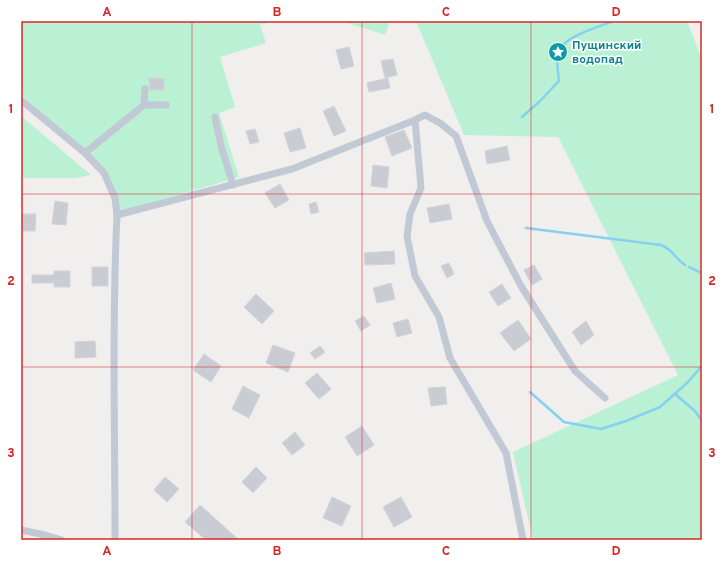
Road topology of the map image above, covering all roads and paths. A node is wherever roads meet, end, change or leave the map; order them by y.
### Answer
1 (145, 89) dead end
2 (21, 100) edge
3 (144, 105) junction
4 (166, 105) dead end
5 (215, 117) dead end
6 (415, 120) junction
7 (85, 153) junction
8 (233, 185) junction
9 (117, 214) junction
10 (605, 398) dead end
11 (21, 530) edge
12 (62, 540) edge
13 (115, 540) edge
14 (523, 540) edge

1 - 3 street
2 - 7 street
3 - 4 street
3 - 7 street
5 - 8 street
6 - 8 street
6 - 10 street
6 - 14 street
7 - 9 street
8 - 9 street
9 - 13 street
11 - 12 street

